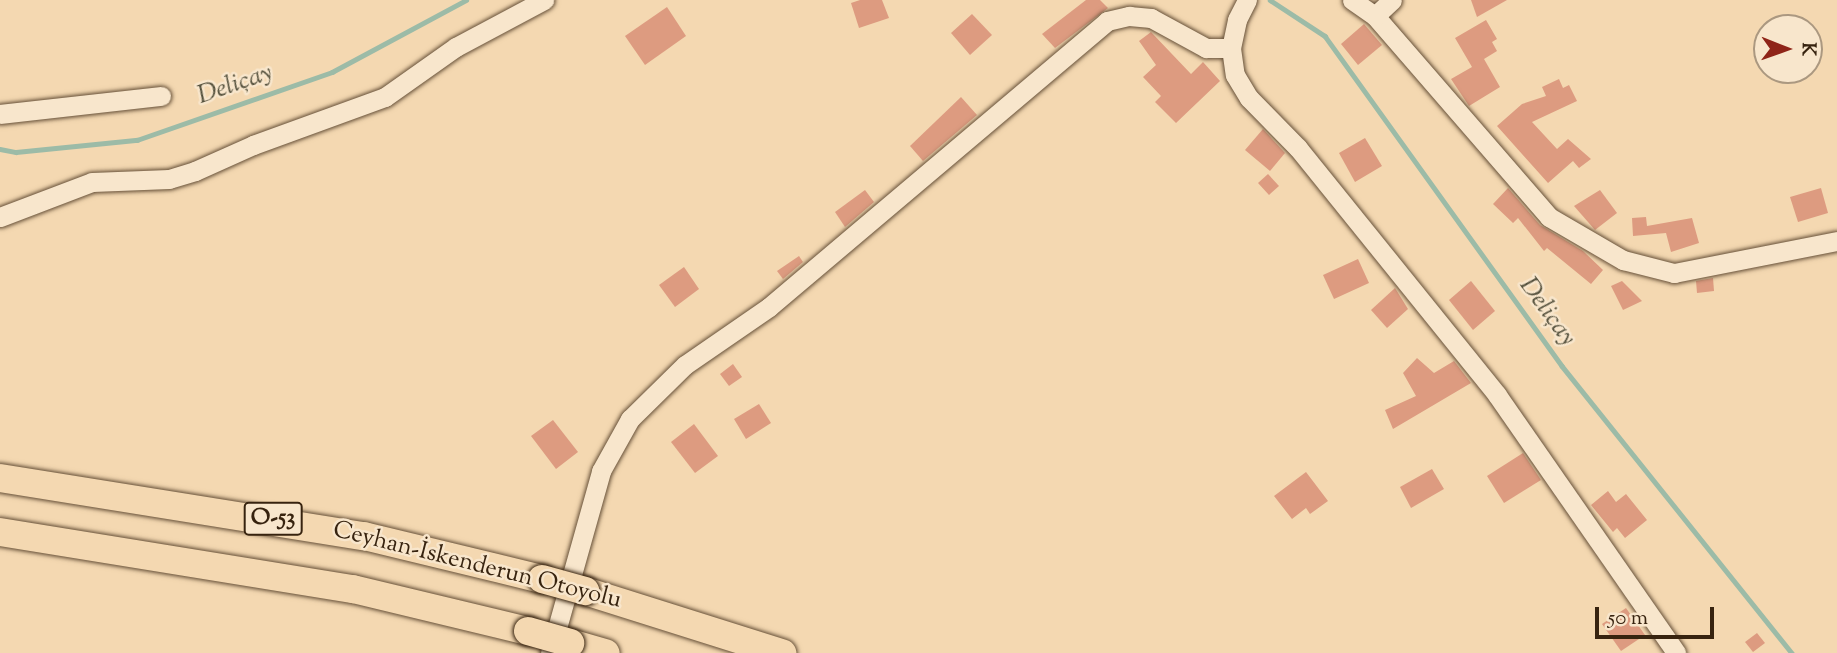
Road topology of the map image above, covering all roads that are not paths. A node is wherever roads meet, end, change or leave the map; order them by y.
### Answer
1 (544, 0) edge
2 (1247, 0) edge
3 (1352, 0) edge
4 (1392, 0) edge
5 (1135, 8) edge
6 (1375, 16) junction
7 (1231, 48) junction
8 (161, 96) dead end
9 (0, 114) edge
10 (0, 217) edge
11 (1837, 242) edge
12 (0, 478) edge
13 (0, 532) edge
14 (560, 648) edge
15 (606, 653) edge
16 (782, 653) edge
17 (1676, 653) edge

1 - 10 street
2 - 7 street
3 - 6 street
4 - 6 street
5 - 7 street
5 - 14 street
6 - 11 street
7 - 17 street
8 - 9 street
12 - 16 highway, Ceyhan-İskenderun Otoyolu / O-53, bridge
13 - 14 highway, Ceyhan-İskenderun Otoyolu / O-53, bridge
14 - 15 highway, Ceyhan-İskenderun Otoyolu / O-53

